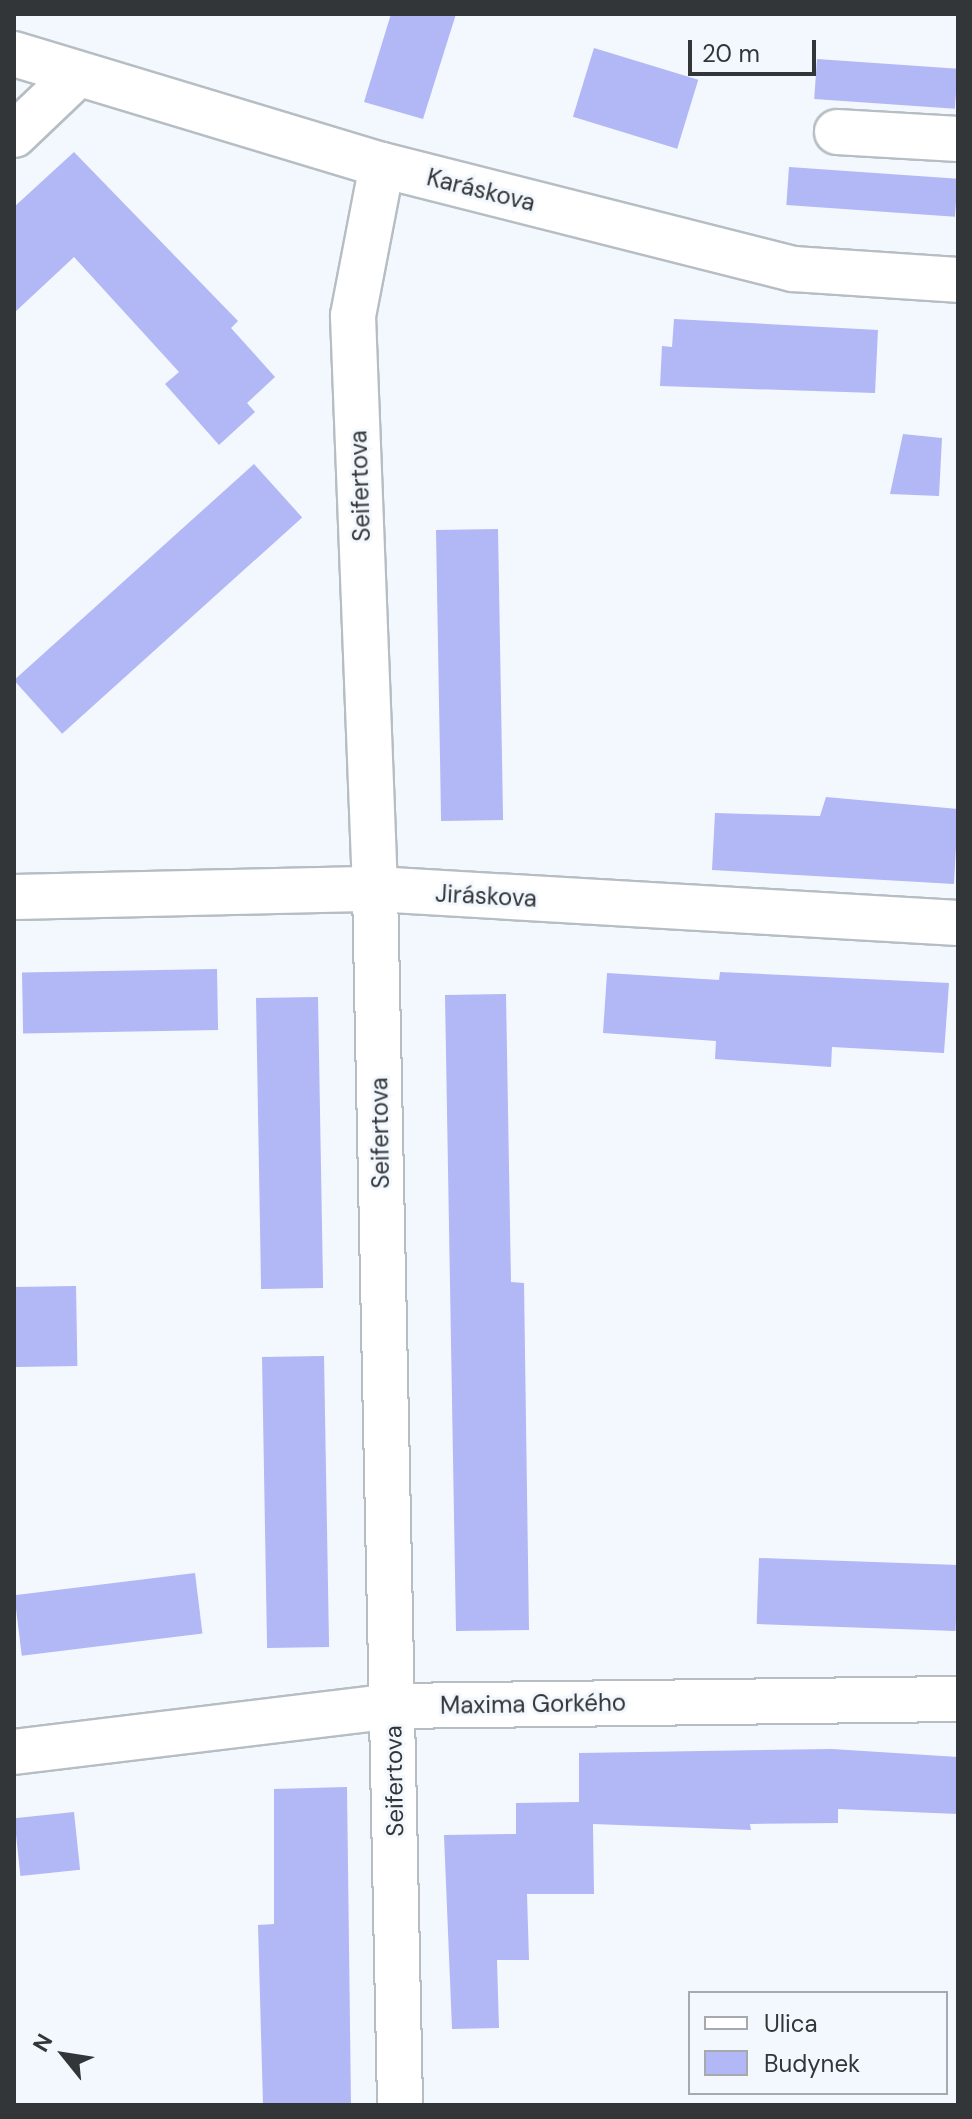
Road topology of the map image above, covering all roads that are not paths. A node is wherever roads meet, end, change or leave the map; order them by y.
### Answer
1 (19, 60) edge
2 (78, 74) junction
3 (837, 132) dead end
4 (14, 135) edge
5 (958, 139) edge
6 (382, 165) junction
7 (958, 280) edge
8 (375, 889) junction
9 (14, 897) edge
10 (958, 923) edge
11 (958, 1699) edge
12 (393, 1706) junction
13 (14, 1752) edge
14 (400, 2105) edge

1 - 2 street, Karáskova
2 - 4 street
2 - 6 street, Karáskova
3 - 5 street
6 - 7 street, Karáskova
6 - 8 street, Seifertova
8 - 9 street, Jiráskova
8 - 10 street, Jiráskova
8 - 12 street, Seifertova
11 - 12 street, Maxima Gorkého
12 - 13 street, Maxima Gorkého
12 - 14 street, Seifertova

